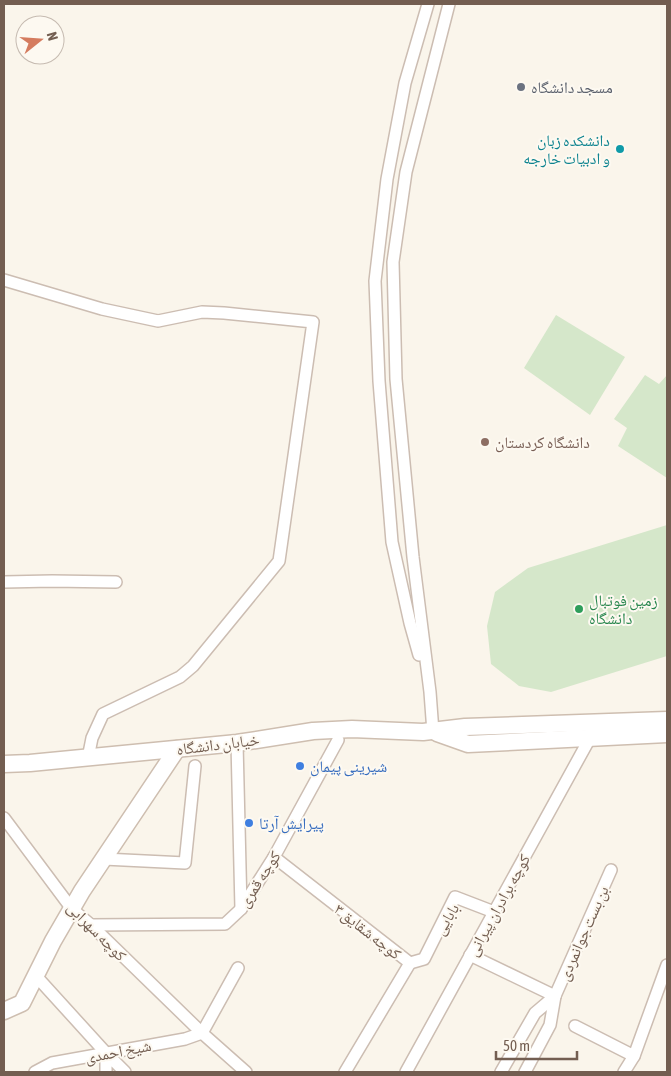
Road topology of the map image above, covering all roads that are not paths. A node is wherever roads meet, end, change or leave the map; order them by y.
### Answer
1 (428, 4) edge
2 (448, 4) edge
3 (4, 280) edge
4 (396, 379) junction
5 (379, 381) junction
6 (4, 582) edge
7 (116, 582) dead end
8 (430, 692) junction
9 (667, 720) edge
10 (433, 732) junction
11 (667, 734) edge
12 (590, 738) junction
13 (338, 740) dead end
14 (237, 743) junction
15 (177, 749) junction
16 (88, 758) junction
17 (4, 764) edge
18 (194, 766) dead end
19 (4, 818) edge
20 (274, 856) junction
21 (104, 859) junction
22 (611, 870) dead end
23 (72, 909) junction
24 (240, 909) junction
25 (494, 912) junction
26 (91, 925) junction
27 (470, 955) junction
28 (410, 963) junction
29 (667, 965) edge
30 (238, 968) dead end
31 (36, 976) junction
32 (555, 996) junction
33 (4, 1011) edge
34 (575, 1026) dead end
35 (202, 1033) junction
36 (106, 1053) junction
37 (634, 1056) junction
38 (35, 1072) edge
39 (106, 1072) edge
40 (125, 1072) edge
41 (246, 1072) edge
42 (345, 1072) edge
43 (406, 1072) edge
44 (501, 1072) edge
45 (525, 1072) edge
46 (624, 1072) edge

1 - 5 street
2 - 4 street
3 - 16 street
4 - 5 street
4 - 8 street
5 - 8 street
6 - 7 street
8 - 10 street
9 - 10 street, خیابان دانشگاه
10 - 12 street, خیابان دانشگاه
10 - 14 street, خیابان دانشگاه
11 - 12 street, خیابان دانشگاه
12 - 25 street, کوچه برادران پیرانی
13 - 20 street, کوچه قمری
14 - 15 street, خیابان دانشگاه
14 - 24 street
15 - 16 street, خیابان دانشگاه
15 - 21 street
16 - 17 street, خیابان دانشگاه
18 - 21 street
19 - 23 street, کوچه سهرابی
20 - 24 street, کوچه قمری
20 - 28 street, کوچه شقایق ۳
21 - 23 street
22 - 32 street, بن بست جوانمردی
23 - 26 street, کوچه سهرابی
23 - 31 street
24 - 26 street, کوچه قمری
25 - 27 street, کوچه برادران پیرانی
25 - 28 street, بابایی
26 - 35 street, کوچه سهرابی
27 - 32 street
27 - 43 street, کوچه برادران پیرانی
28 - 42 street, کوچه شقایق ۳
29 - 37 street
30 - 35 street
31 - 33 street
31 - 36 street
32 - 44 street, بن بست جوانمردی
32 - 45 street, بن بست جوانمردی
34 - 37 street
35 - 36 street, شیخ احمدی
35 - 41 street, کوچه سهرابی
36 - 38 street, شیخ احمدی
36 - 39 street
36 - 40 street
37 - 46 street

